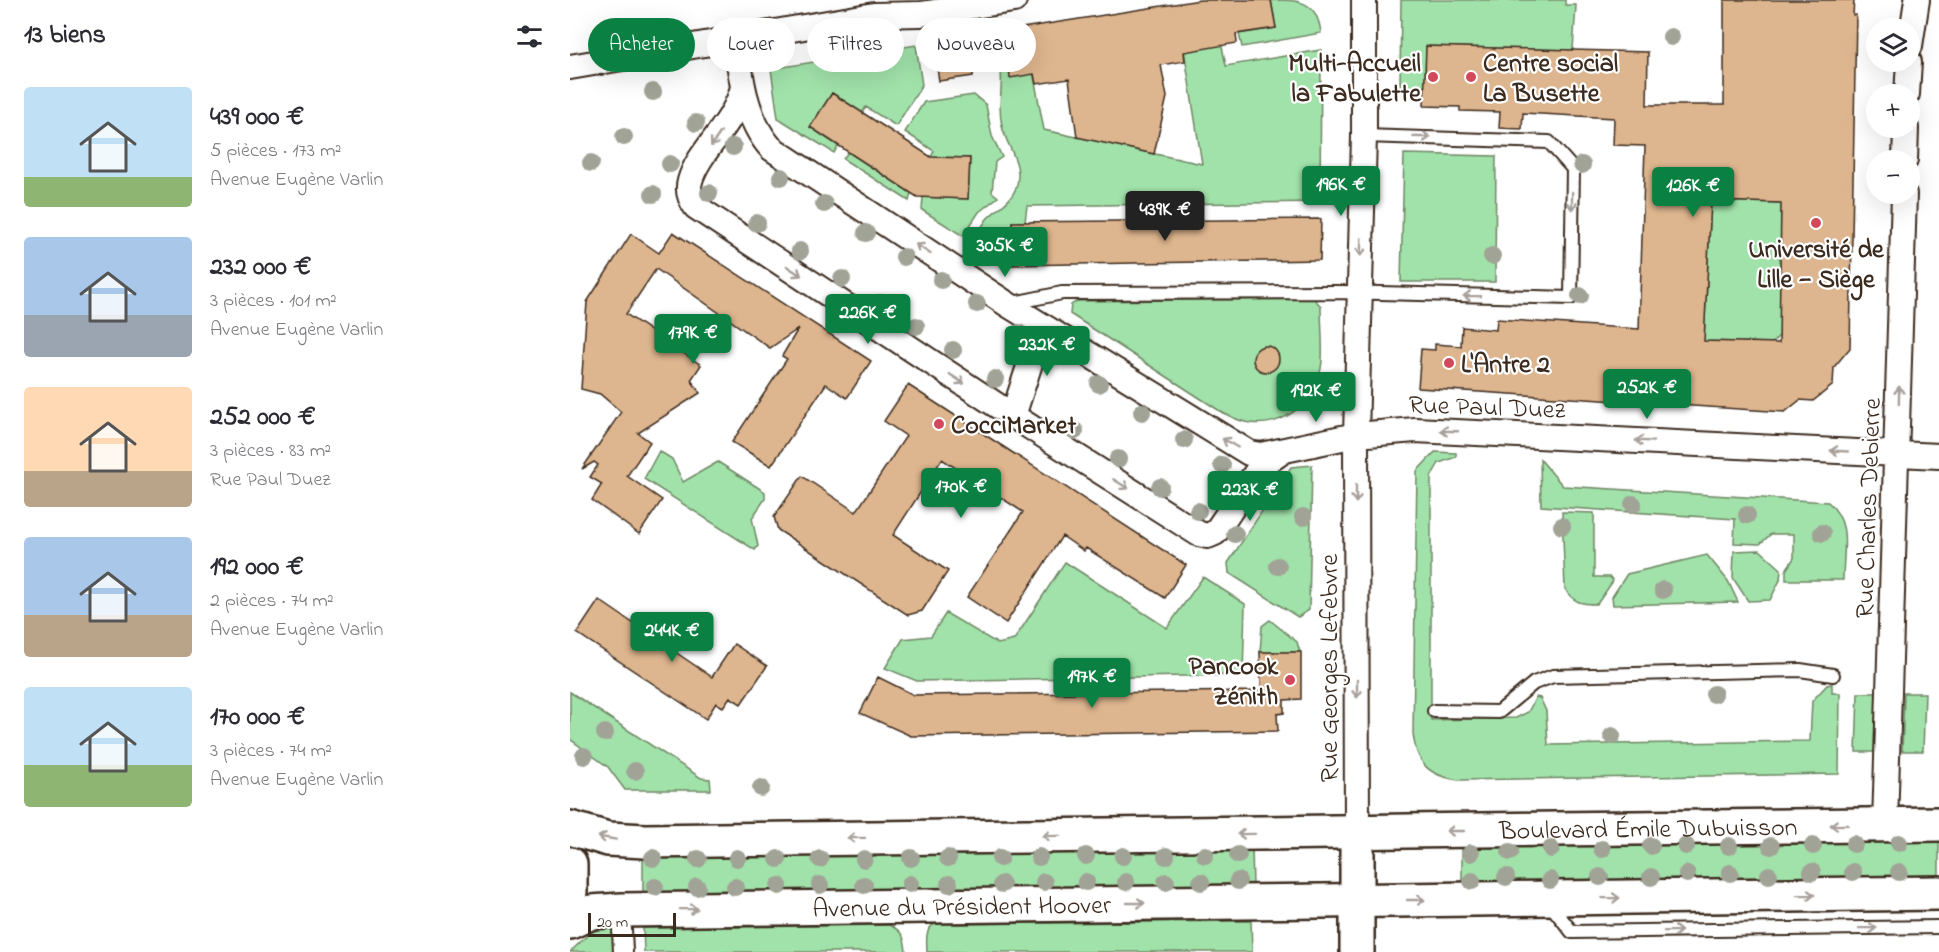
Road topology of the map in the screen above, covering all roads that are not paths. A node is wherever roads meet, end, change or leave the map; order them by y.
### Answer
1 (899, 0) edge
2 (1014, 0) edge
3 (1364, 0) edge
4 (1917, 0) edge
5 (943, 5) edge
6 (874, 15) junction
7 (1914, 18) edge
8 (795, 28) edge
9 (707, 43) edge
10 (570, 67) edge
11 (740, 72) edge
12 (742, 87) junction
13 (1364, 136) junction
14 (1904, 204) edge
15 (1360, 293) junction
16 (1007, 304) junction
17 (1042, 326) junction
18 (1012, 416) junction
19 (1356, 435) junction
20 (1285, 450) junction
21 (1898, 454) junction
22 (1939, 456) edge
23 (1833, 675) dead end
24 (1434, 711) dead end
25 (1939, 824) edge
26 (1886, 825) junction
27 (570, 828) edge
28 (1357, 833) junction
29 (570, 864) edge
30 (570, 892) edge
31 (1939, 893) edge
32 (1547, 899) junction
33 (1357, 900) junction
34 (570, 922) edge
35 (1939, 927) edge
36 (622, 929) dead end
37 (1359, 950) edge
38 (623, 952) edge

1 - 6 street
2 - 5 street
3 - 13 street, Rue Georges Lefebvre
4 - 7 street
5 - 6 street
6 - 8 street
9 - 10 street
11 - 12 street, Rue Paul Duez
16 -> 12 street, Rue Paul Duez
12 -> 18 street
13 -> 15 street, Rue Georges Lefebvre
13 -> 15 lane
21 -> 14 street, Rue Charles Debierre
15 - 16 lane
15 - 19 street, Rue Georges Lefebvre
16 - 17 street, Rue Paul Duez
17 - 18 street
20 -> 17 street, Rue Paul Duez
18 -> 20 street
19 - 20 street, Rue Paul Duez
21 -> 19 street, Rue Paul Duez
19 -> 28 street, Rue Georges Lefebvre
21 - 22 street, Rue Paul Duez
21 - 26 street, Rue Charles Debierre
23 - 24 lane
25 - 26 main road, Boulevard Émile Dubuisson
26 -> 28 main road, Boulevard Émile Dubuisson
28 -> 27 main road
28 - 33 main road
29 - 30 main road
32 -> 31 main road
33 -> 32 main road
32 -> 35 lane
34 -> 33 main road, Avenue du Président Hoover
33 - 37 main road
36 - 38 street

